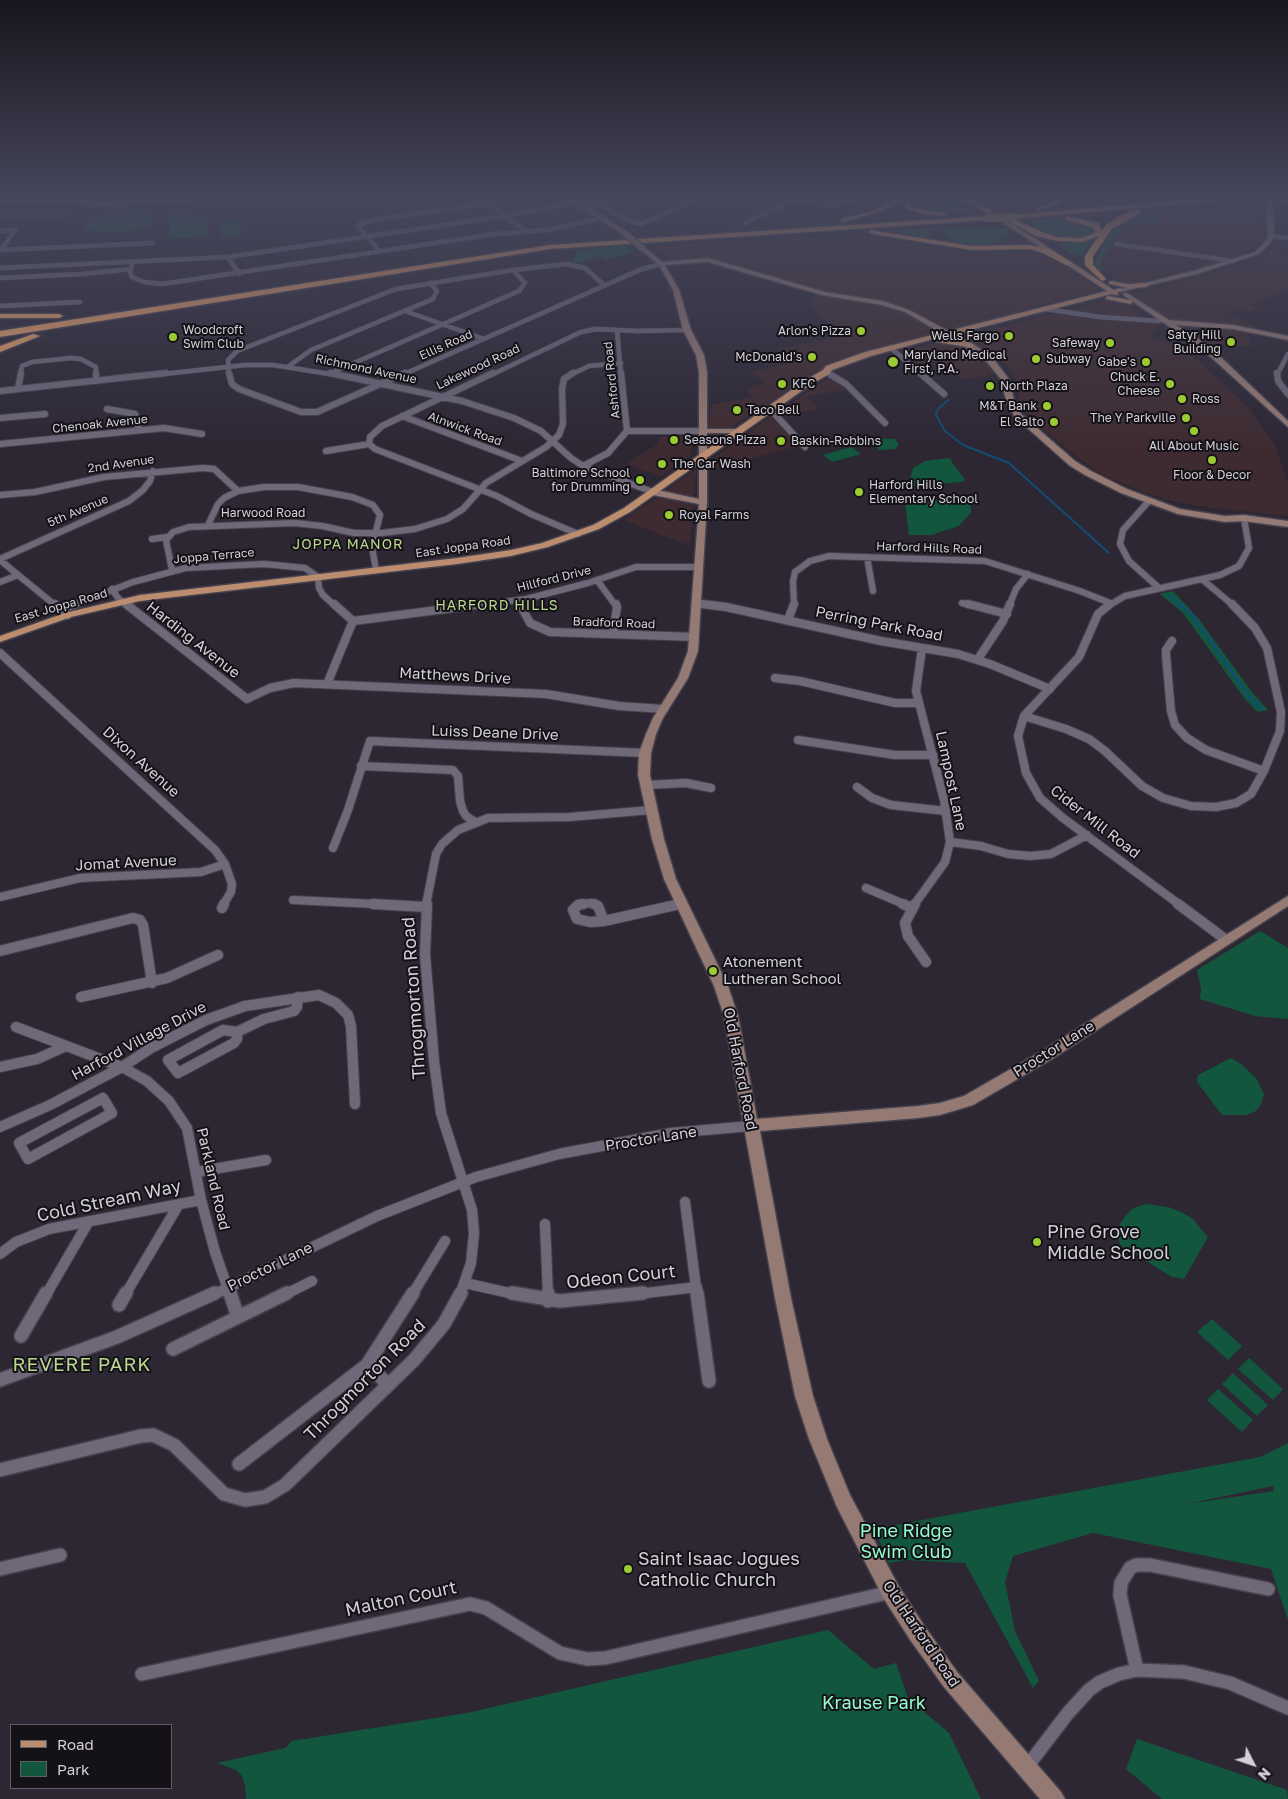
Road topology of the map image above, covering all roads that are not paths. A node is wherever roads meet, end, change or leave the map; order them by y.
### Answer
1 (142, 280) edge
2 (189, 280) edge
3 (311, 280) edge
4 (338, 280) edge
5 (449, 280) edge
6 (523, 280) edge
7 (598, 280) edge
8 (616, 280) edge
9 (670, 280) edge
10 (779, 280) edge
11 (1167, 280) edge
12 (1176, 280) edge
13 (1102, 281) junction
14 (430, 283) junction
15 (604, 285) junction
16 (1146, 285) junction
17 (271, 286) junction
18 (259, 293) junction
19 (1119, 293) junction
20 (1092, 296) junction
21 (1105, 298) junction
22 (80, 302) dead end
23 (1130, 302) junction
24 (0, 306) edge
25 (1046, 309) junction
26 (405, 311) junction
27 (1054, 311) junction
28 (0, 316) edge
29 (1163, 321) junction
30 (443, 324) junction
31 (0, 328) edge
32 (617, 330) junction
33 (687, 330) junction
34 (968, 333) junction
35 (0, 334) edge
36 (951, 335) junction
37 (1288, 338) edge
38 (484, 339) junction
39 (940, 340) junction
40 (969, 345) junction
41 (0, 349) edge
42 (893, 350) junction
43 (1288, 354) edge
44 (620, 363) junction
45 (1285, 363) edge
46 (289, 366) junction
47 (228, 367) junction
48 (826, 372) junction
49 (331, 373) junction
50 (96, 381) junction
51 (381, 385) junction
52 (18, 389) junction
53 (0, 392) edge
54 (944, 394) dead end
55 (1288, 394) edge
56 (442, 397) junction
57 (108, 409) dead end
58 (770, 409) junction
59 (45, 414) dead end
60 (402, 416) junction
61 (0, 418) edge
62 (885, 423) dead end
63 (1288, 425) edge
64 (562, 428) junction
65 (138, 429) junction
66 (703, 430) junction
67 (541, 431) junction
68 (627, 431) junction
69 (739, 431) junction
70 (202, 434) dead end
71 (553, 442) junction
72 (0, 444) edge
73 (369, 444) junction
74 (806, 446) dead end
75 (326, 451) dead end
76 (703, 457) junction
77 (522, 460) junction
78 (583, 466) junction
79 (153, 471) junction
80 (478, 489) junction
81 (238, 491) junction
82 (653, 492) junction
83 (0, 495) edge
84 (1149, 501) junction
85 (703, 502) junction
86 (1244, 518) junction
87 (1288, 524) edge
88 (208, 525) junction
89 (374, 533) junction
90 (578, 534) junction
91 (168, 537) junction
92 (152, 539) dead end
93 (867, 557) junction
94 (0, 559) edge
95 (700, 566) junction
96 (172, 570) junction
97 (376, 570) junction
98 (1028, 574) junction
99 (18, 575) junction
100 (318, 577) junction
101 (597, 580) junction
102 (1203, 580) junction
103 (0, 582) edge
104 (1159, 588) junction
105 (112, 589) junction
106 (873, 591) dead end
107 (518, 600) junction
108 (123, 602) junction
109 (1110, 603) junction
110 (698, 604) junction
111 (962, 604) dead end
112 (69, 611) junction
113 (1007, 614) junction
114 (788, 620) junction
115 (352, 621) junction
116 (614, 634) junction
117 (695, 637) junction
118 (0, 638) edge
119 (1172, 641) dead end
120 (922, 648) junction
121 (0, 653) edge
122 (978, 659) junction
123 (775, 678) dead end
124 (327, 684) junction
125 (1050, 689) junction
126 (247, 699) joint
127 (919, 703) junction
128 (664, 708) junction
129 (1024, 716) junction
130 (798, 740) dead end
131 (645, 753) junction
132 (933, 756) junction
133 (362, 766) junction
134 (1264, 771) junction
135 (646, 785) junction
136 (857, 787) dead end
137 (711, 788) dead end
138 (651, 810) junction
139 (946, 811) junction
140 (475, 822) junction
141 (1087, 835) junction
142 (950, 842) junction
143 (334, 848) dead end
144 (225, 864) junction
145 (866, 888) dead end
146 (0, 897) edge
147 (293, 900) dead end
148 (1288, 900) edge
149 (682, 904) junction
150 (426, 906) junction
151 (222, 908) dead end
152 (912, 908) junction
153 (604, 921) dead end
154 (1225, 939) junction
155 (0, 951) edge
156 (218, 955) dead end
157 (926, 962) dead end
158 (152, 983) junction
159 (298, 996) junction
160 (81, 997) dead end
161 (16, 1028) dead end
162 (237, 1032) junction
163 (66, 1046) junction
164 (0, 1067) edge
165 (122, 1067) junction
166 (355, 1104) dead end
167 (50, 1105) junction
168 (60, 1121) junction
169 (751, 1126) junction
170 (0, 1127) edge
171 (266, 1160) dead end
172 (196, 1172) junction
173 (463, 1182) junction
174 (201, 1200) junction
175 (685, 1202) dead end
176 (179, 1204) junction
177 (89, 1221) junction
178 (544, 1224) dead end
179 (445, 1241) dead end
180 (0, 1254) edge
181 (312, 1281) dead end
182 (465, 1283) junction
183 (696, 1286) junction
184 (227, 1288) junction
185 (548, 1301) junction
186 (119, 1305) dead end
187 (238, 1317) junction
188 (21, 1336) dead end
189 (173, 1349) dead end
190 (367, 1366) junction
191 (0, 1380) edge
192 (708, 1381) dead end
193 (388, 1384) junction
194 (239, 1464) dead end
195 (0, 1470) edge
196 (60, 1555) dead end
197 (0, 1569) edge
198 (1268, 1589) dead end
199 (891, 1592) junction
200 (1137, 1670) junction
201 (142, 1674) dead end
202 (1288, 1708) edge
203 (1026, 1768) junction
204 (1054, 1799) edge

1 - 2 street
3 - 17 highway
4 - 18 highway
5 - 14 street
6 - 30 street
7 - 15 street
8 - 15 street, Ellis Road
9 - 33 street, Old Harford Road
10 - 36 street
11 - 16 street, East Joppa Road
12 - 19 street, East Joppa Road
13 - 16 main road
13 - 19 main road
13 - 20 main road
14 - 26 street
14 - 47 street
15 - 38 street, Ellis Road
16 - 19 street, East Joppa Road
17 - 28 highway
17 - 31 highway
18 - 35 highway
18 - 41 highway
19 - 20 main road, East Joppa Road
19 - 21 main road, East Joppa Road
19 - 23 street
19 - 29 street
20 - 25 main road, East Joppa Road
21 - 23 main road
21 - 27 main road, East Joppa Road
22 - 24 street
23 - 29 street
25 - 27 street
25 - 36 main road, East Joppa Road
26 - 30 street
26 - 46 street
27 - 29 street
27 - 34 main road, East Joppa Road
29 - 37 street
29 - 63 street
30 - 38 street
30 - 49 street
32 - 33 street, Lakewood Road
32 - 44 street, Ashford Road
32 - 56 street, Lakewood Road
33 - 66 street, Old Harford Road
34 - 36 main road, East Joppa Road
34 - 40 main road
36 - 39 main road, East Joppa Road
36 - 40 street
36 - 42 main road, East Joppa Road
38 - 51 street, Ellis Road
39 - 40 main road
39 - 42 main road, East Joppa Road
40 - 84 street
42 - 48 main road, East Joppa Road
42 - 54 street
43 - 45 street
44 - 64 street
44 - 68 street, Ashford Road
45 - 55 street
46 - 47 street, Richmond Avenue
46 - 49 street, Richmond Avenue
47 - 50 street, Richmond Avenue
47 - 51 street, Ellis Road
48 - 58 main road, East Joppa Road
48 - 62 street
49 - 51 street, Richmond Avenue
50 - 52 street, Richmond Avenue
50 - 52 street
51 - 56 street, Richmond Avenue
52 - 53 street, Richmond Avenue
56 - 60 street, Lakewood Road
56 - 67 street, Richmond Avenue
57 - 65 street
58 - 69 main road, East Joppa Road
58 - 74 street
59 - 61 street
60 - 73 street, Lakewood Road
60 - 77 street, Alnwick Road
64 - 67 street
64 - 71 street, Harwood Road
65 - 70 street, Chenoak Avenue
65 - 72 street, Chenoak Avenue
66 - 68 street
66 - 69 street
66 - 76 street, Old Harford Road
67 - 71 street, Richmond Avenue
68 - 78 street, Ashford Road
69 - 76 main road, East Joppa Road
71 - 77 street, Harwood Road
71 - 78 street, Richmond Avenue
73 - 75 street
73 - 80 street
76 - 82 main road, East Joppa Road
76 - 85 street, Old Harford Road
77 - 80 street, Harwood Road
78 - 82 street, Richmond Avenue
79 - 81 street, 2nd Avenue
79 - 83 street, 2nd Avenue
79 - 94 street, 5th Avenue
80 - 89 street, Harwood Road
80 - 90 street
81 - 88 street
81 - 89 street
82 - 85 street, Richmond Avenue
82 - 90 main road, East Joppa Road
84 - 86 street
84 - 104 street
85 - 95 street, Old Harford Road
86 - 87 street
86 - 102 street, Cider Mill Road
88 - 89 street, Harwood Road
88 - 91 street, Harwood Road
89 - 97 street
90 - 97 main road, East Joppa Road
91 - 92 street, Harwood Road
91 - 96 street
93 - 98 street, Harford Hills Road
93 - 106 street
93 - 114 street, Harford Hills Road
94 - 99 street
95 - 101 street, Hillford Drive
95 - 110 street, Old Harford Road
96 - 100 street, Joppa Terrace
96 - 105 street, Joppa Terrace
97 - 100 main road, East Joppa Road
98 - 109 street, Harford Hills Road
98 - 113 street
99 - 103 street
99 - 112 street
100 - 108 main road, East Joppa Road
100 - 115 street
101 - 107 street, Hillford Drive
101 - 116 street
102 - 104 street, Cider Mill Road
102 - 134 street
104 - 109 street, Cider Mill Road
105 - 108 street
105 - 112 street, Joppa Terrace
107 - 115 street, Hillford Drive
107 - 116 street, Bradford Road
108 - 112 main road, East Joppa Road
108 - 126 street, Harding Avenue
109 - 125 street, Cider Mill Road
110 - 114 street, Perring Park Road
110 - 117 street, Old Harford Road
111 - 113 street
112 - 118 main road, East Joppa Road
113 - 122 street
114 - 120 street, Perring Park Road
115 - 124 street
116 - 117 street, Bradford Road
117 - 128 street, Old Harford Road
119 - 134 street
120 - 122 street, Perring Park Road
120 - 127 street, Lampost Lane
121 - 144 street, Dixon Avenue
122 - 125 street, Perring Park Road
123 - 127 street
124 - 126 street, Matthews Drive
124 - 128 street, Matthews Drive
125 - 129 street, Cider Mill Road
127 - 132 street, Lampost Lane
128 - 131 street, Old Harford Road
129 - 134 street
129 - 141 street, Cider Mill Road
130 - 132 street
131 - 133 street, Luiss Deane Drive
131 - 135 street, Old Harford Road
132 - 139 street, Lampost Lane
133 - 140 street
133 - 143 street
135 - 137 street
135 - 138 street, Old Harford Road
136 - 139 street
138 - 140 street, Throgmorton Road
138 - 149 street, Old Harford Road
139 - 142 street, Lampost Lane
140 - 150 street, Throgmorton Road
141 - 142 street
141 - 154 street, Cider Mill Road
142 - 152 street, Lampost Lane
144 - 146 street, Jomat Avenue
144 - 151 street, Dixon Avenue
145 - 152 street
147 - 150 street
148 - 154 street, Proctor Lane
149 - 153 street
149 - 169 street, Old Harford Road
150 - 173 street, Throgmorton Road
152 - 157 street, Lampost Lane
154 - 169 street, Proctor Lane
155 - 158 street
156 - 158 street
158 - 160 street
159 - 162 street
159 - 165 street, Harford Village Drive
159 - 166 street, Harford Village Drive
161 - 163 street, Parkland Road
162 - 162 street
163 - 164 street
163 - 165 street, Parkland Road
165 - 167 street, Harford Village Drive
165 - 172 street, Parkland Road
167 - 168 street
167 - 170 street, Harford Village Drive
168 - 168 street
169 - 173 street, Proctor Lane
169 - 199 street, Old Harford Road
171 - 172 street
172 - 174 street, Parkland Road
173 - 182 street, Throgmorton Road
173 - 184 street, Proctor Lane
174 - 176 street, Cold Stream Way
174 - 184 street, Parkland Road
175 - 183 street, Odeon Court
176 - 177 street, Cold Stream Way
176 - 186 street
177 - 180 street, Cold Stream Way
177 - 188 street
178 - 185 street, Odeon Court
179 - 190 street
181 - 187 street
182 - 185 street, Odeon Court
182 - 193 street, Throgmorton Road
183 - 185 street, Odeon Court
183 - 192 street, Odeon Court
184 - 187 street, Parkland Road
184 - 191 street, Proctor Lane
187 - 189 street
190 - 193 street
190 - 194 street
193 - 195 street, Throgmorton Road
196 - 197 street
198 - 200 street
199 - 201 street, Malton Court
199 - 203 street, Old Harford Road
200 - 202 street
200 - 203 street
203 - 204 street, Old Harford Road

